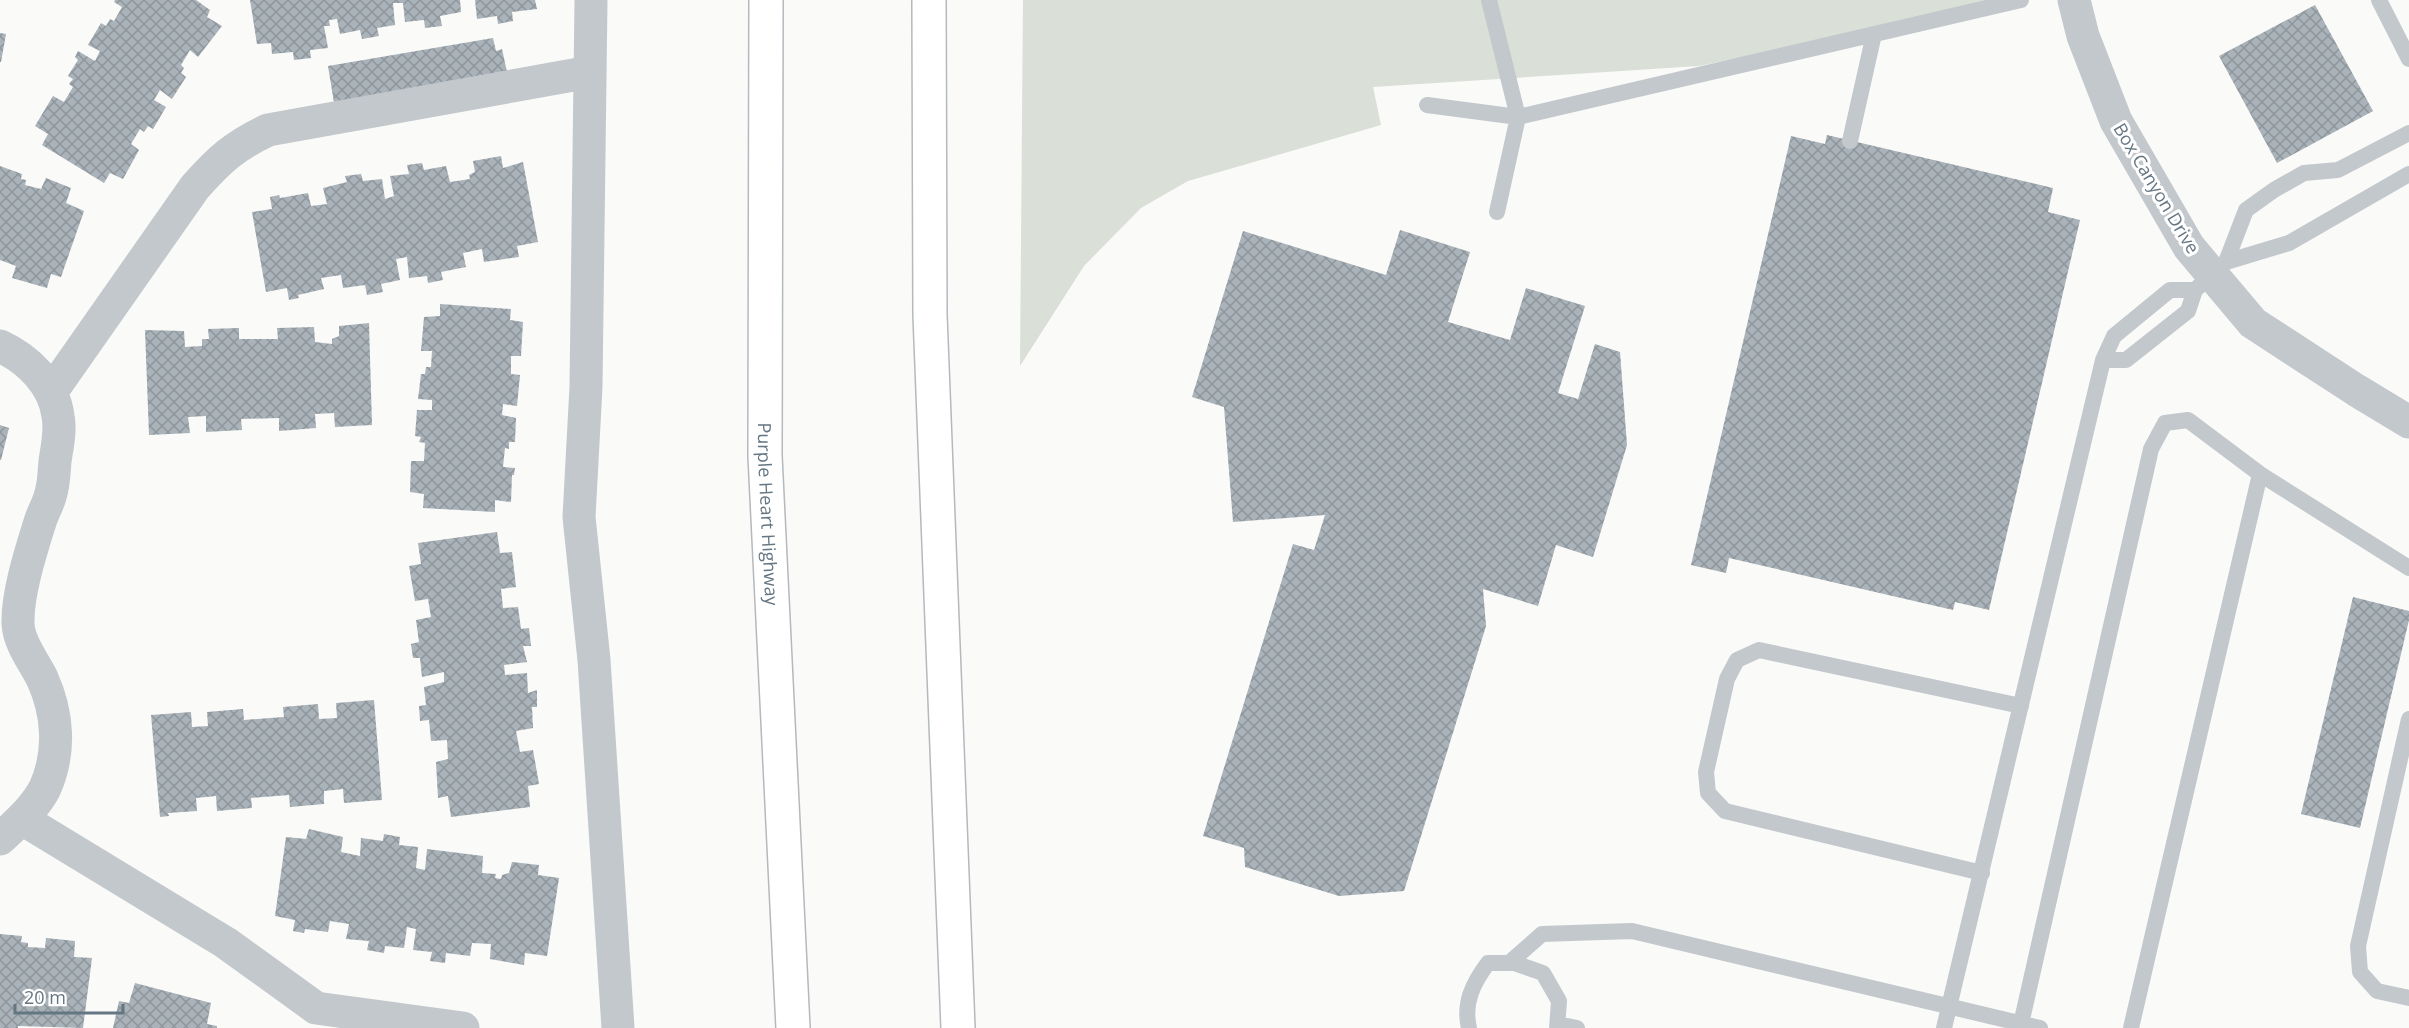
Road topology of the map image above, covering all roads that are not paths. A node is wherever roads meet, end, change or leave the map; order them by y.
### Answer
1 (591, 0) edge
2 (766, 0) edge
3 (929, 0) edge
4 (1489, 0) edge
5 (2021, 0) edge
6 (2074, 0) edge
7 (2379, 0) edge
8 (1874, 34) junction
9 (2409, 59) edge
10 (590, 72) junction
11 (1428, 105) dead end
12 (1518, 117) junction
13 (2409, 133) edge
14 (1850, 141) dead end
15 (2409, 174) edge
16 (1497, 212) dead end
17 (2211, 275) junction
18 (0, 346) edge
19 (2103, 360) junction
20 (52, 392) junction
21 (2409, 422) edge
22 (2260, 474) junction
23 (2409, 568) edge
24 (11, 593) edge
25 (2022, 706) junction
26 (2409, 718) edge
27 (11, 829) edge
28 (1982, 873) junction
29 (1509, 963) junction
30 (2409, 998) edge
31 (1950, 1006) junction
32 (2021, 1024) junction
33 (1558, 1026) edge
34 (463, 1028) edge
35 (618, 1028) edge
36 (793, 1028) edge
37 (958, 1028) edge
38 (1469, 1028) edge
39 (1577, 1028) edge
40 (1944, 1028) edge
41 (2040, 1028) edge
42 (2131, 1028) edge

1 - 10 street
2 - 36 highway, Purple Heart Highway
3 - 37 highway
4 - 12 lane
5 - 8 lane
6 - 17 street, Box Canyon Drive
7 - 9 lane
8 - 12 lane
8 - 14 lane
10 - 20 street
10 - 35 street
11 - 12 lane
12 - 16 lane
13 - 17 lane
15 - 17 lane
17 - 19 lane
17 - 19 lane
17 - 21 street, Box Canyon Drive
18 - 20 street
19 - 25 lane
20 - 24 street
22 - 23 lane
22 - 32 lane
22 - 42 lane
24 - 27 street
25 - 28 lane
25 - 28 lane
26 - 30 lane
27 - 34 street
28 - 31 lane
29 - 31 lane
29 - 33 lane
29 - 38 lane
31 - 32 lane
31 - 40 lane
32 - 41 lane
33 - 39 lane

